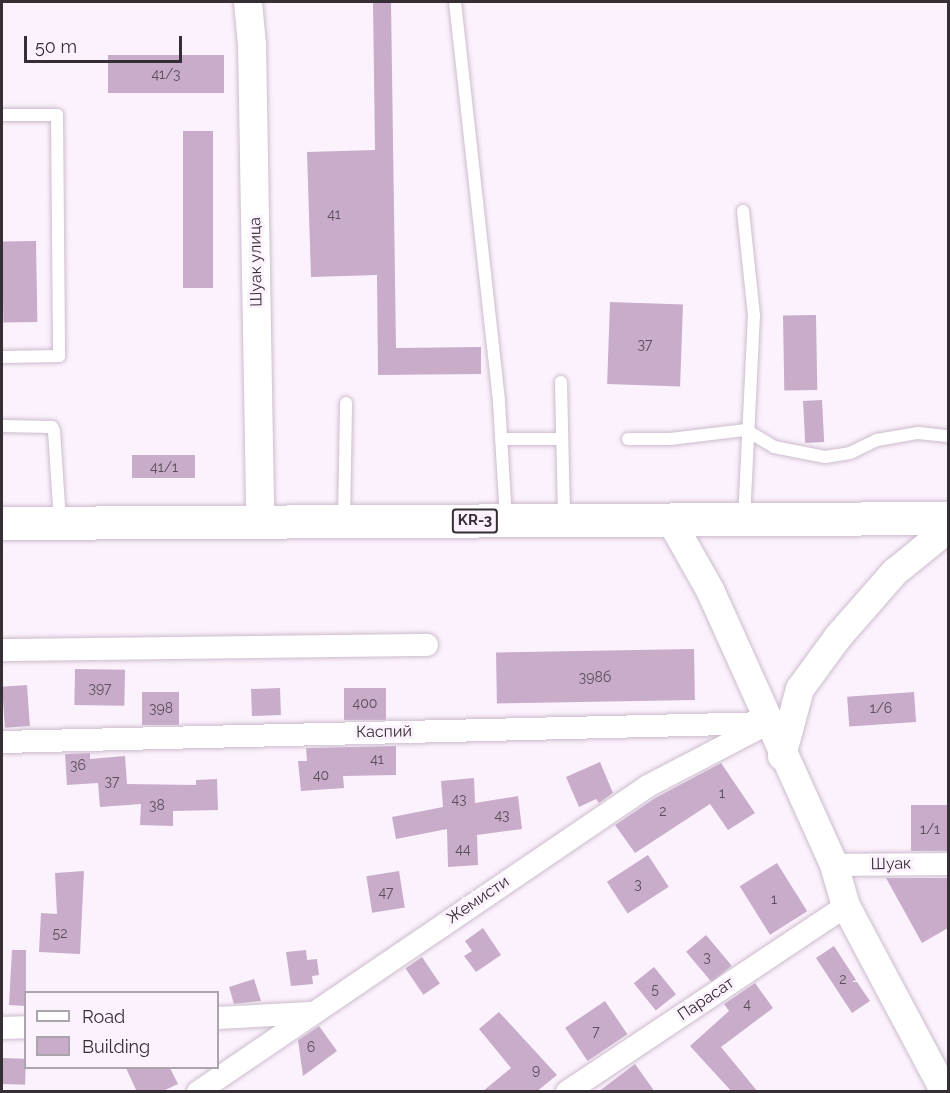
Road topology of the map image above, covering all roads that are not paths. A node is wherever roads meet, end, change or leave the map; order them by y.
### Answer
1 (248, 2) edge
2 (455, 2) edge
3 (2, 115) edge
4 (743, 211) dead end
5 (2, 357) edge
6 (561, 382) dead end
7 (346, 403) dead end
8 (2, 426) edge
9 (746, 430) junction
10 (948, 436) edge
11 (501, 439) junction
12 (562, 439) junction
13 (628, 439) dead end
14 (948, 518) edge
15 (670, 519) junction
16 (744, 519) junction
17 (506, 520) junction
18 (564, 520) junction
19 (344, 522) junction
20 (2, 523) edge
21 (60, 523) junction
22 (260, 524) junction
23 (948, 529) edge
24 (428, 645) dead end
25 (2, 650) edge
26 (767, 723) junction
27 (2, 742) edge
28 (782, 756) junction
29 (948, 864) edge
30 (834, 865) junction
31 (846, 906) junction
32 (310, 1013) junction
33 (219, 1018) edge
34 (24, 1027) edge
35 (2, 1028) edge
36 (946, 1090) edge
37 (198, 1092) edge
38 (567, 1092) edge

1 - 22 street, Шуак улица
2 - 11 lane
3 - 5 lane
4 - 9 lane
6 - 12 lane
7 - 19 lane
8 - 21 lane
9 - 10 lane
9 - 13 lane
9 - 16 lane
11 - 12 lane
11 - 17 lane
12 - 18 lane
14 - 16 main road, KR-3
15 - 16 main road, KR-3
15 - 18 main road, KR-3
15 - 26 street
17 - 18 main road, KR-3
17 - 19 main road, KR-3
19 - 22 main road, KR-3
20 - 21 main road, KR-3
21 - 22 main road, KR-3
23 - 28 street
24 - 25 street
26 - 27 street, Каспий
26 - 28 street
26 - 32 street, Жемисти
28 - 30 street
29 - 30 street, Шуак
30 - 31 street
31 - 36 street
31 - 38 street, Парасат
32 - 33 street
32 - 37 street, Жемисти
34 - 35 street

